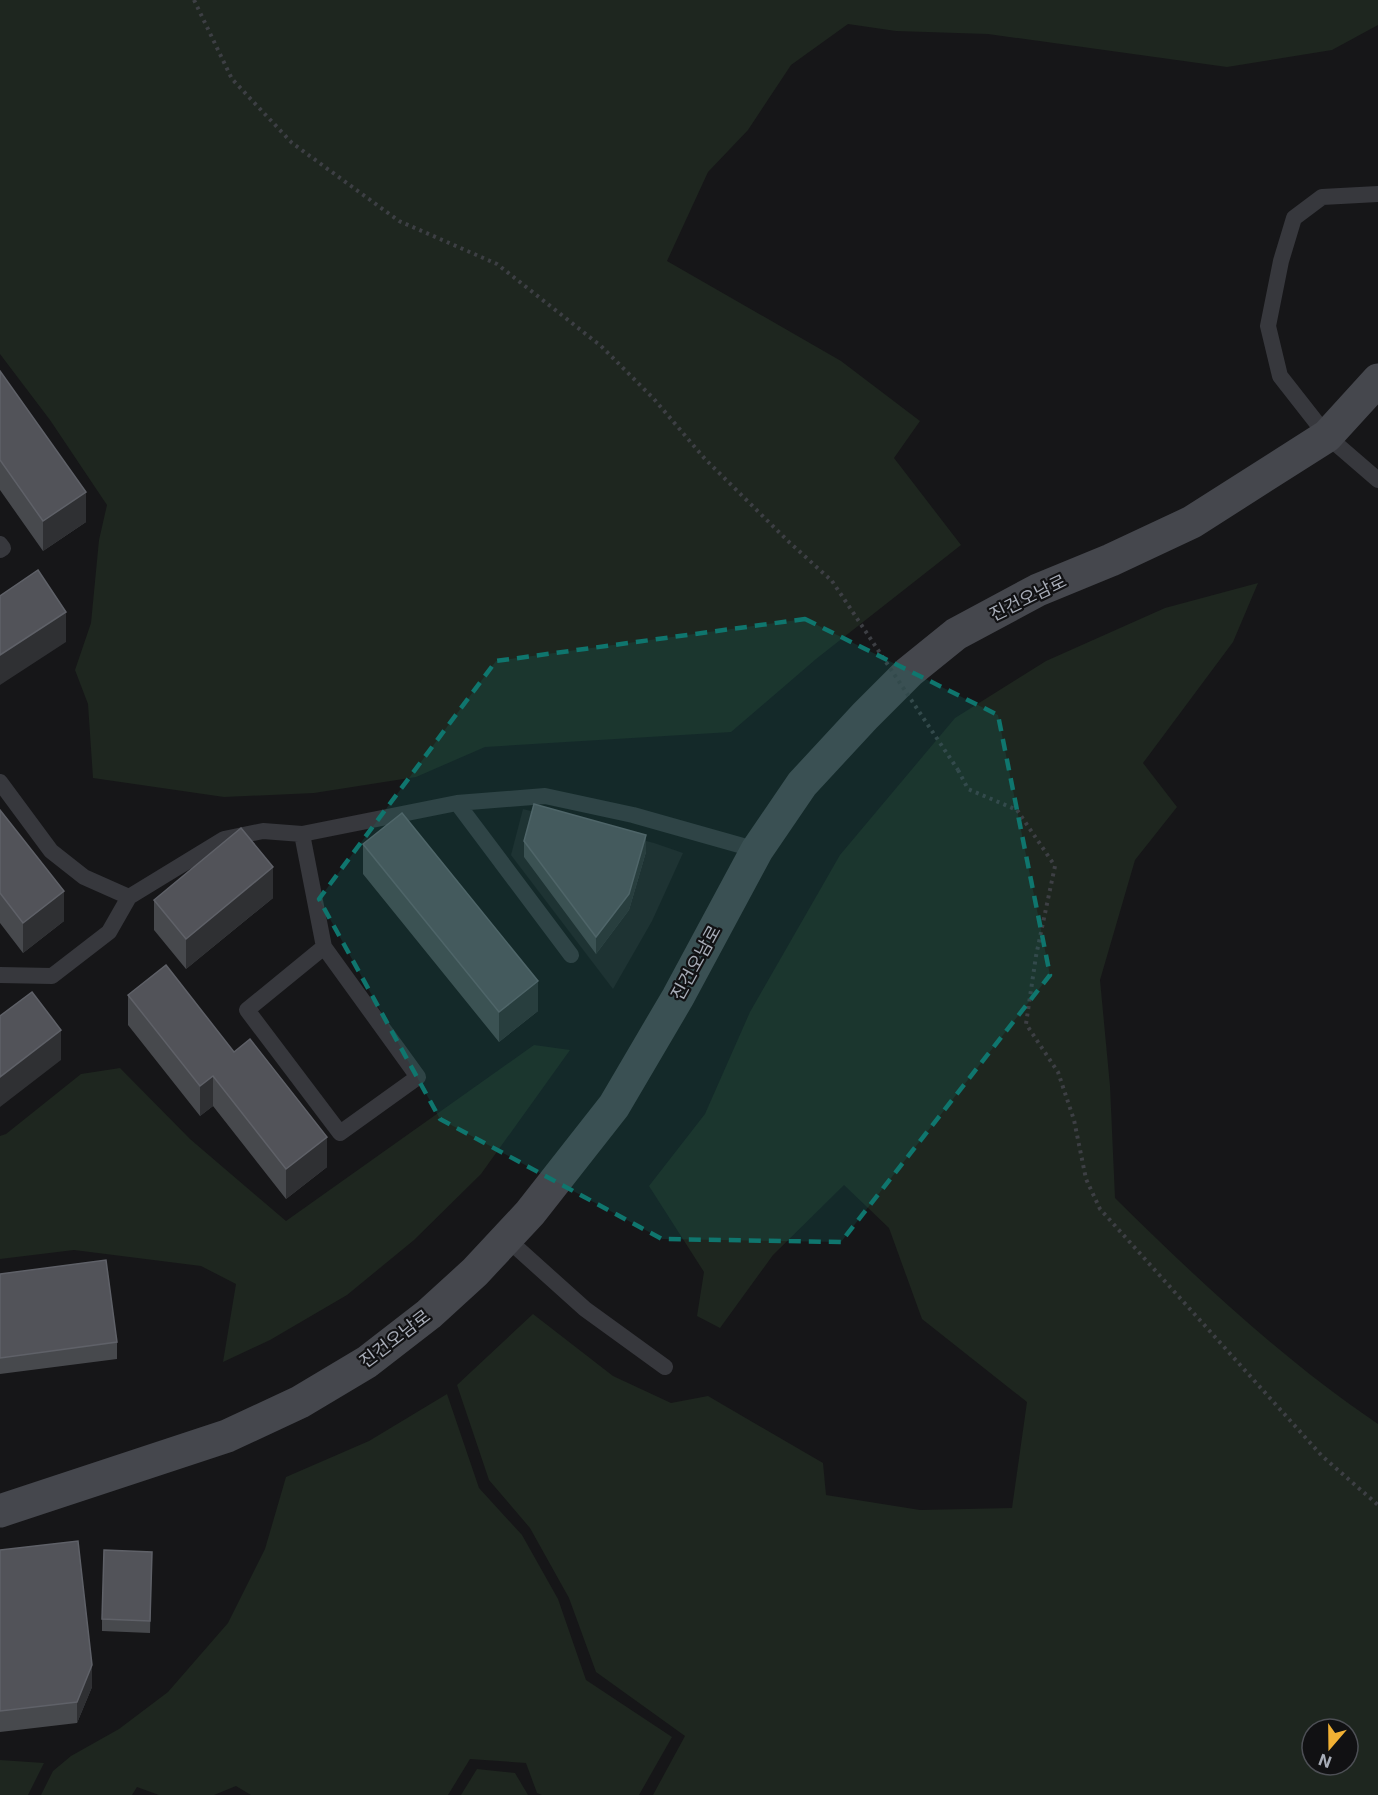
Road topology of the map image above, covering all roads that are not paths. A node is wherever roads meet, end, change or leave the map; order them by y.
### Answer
1 (1378, 194) edge
2 (1378, 380) edge
3 (1327, 436) junction
4 (1378, 480) edge
5 (0, 544) edge
6 (0, 550) edge
7 (0, 782) edge
8 (457, 803) junction
9 (302, 834) junction
10 (757, 850) junction
11 (129, 897) junction
12 (324, 947) junction
13 (571, 955) dead end
14 (0, 975) edge
15 (506, 1238) junction
16 (665, 1367) dead end
17 (0, 1511) edge

1 - 3 lane
2 - 3 main road, 진건오남로
3 - 4 lane
3 - 10 main road, 진건오남로
5 - 6 lane
7 - 11 lane
8 - 9 lane
8 - 10 lane
8 - 13 lane
9 - 11 lane
9 - 12 lane
10 - 15 main road, 진건오남로
11 - 14 lane
12 - 12 lane
15 - 16 lane
15 - 17 main road, 진건오남로

